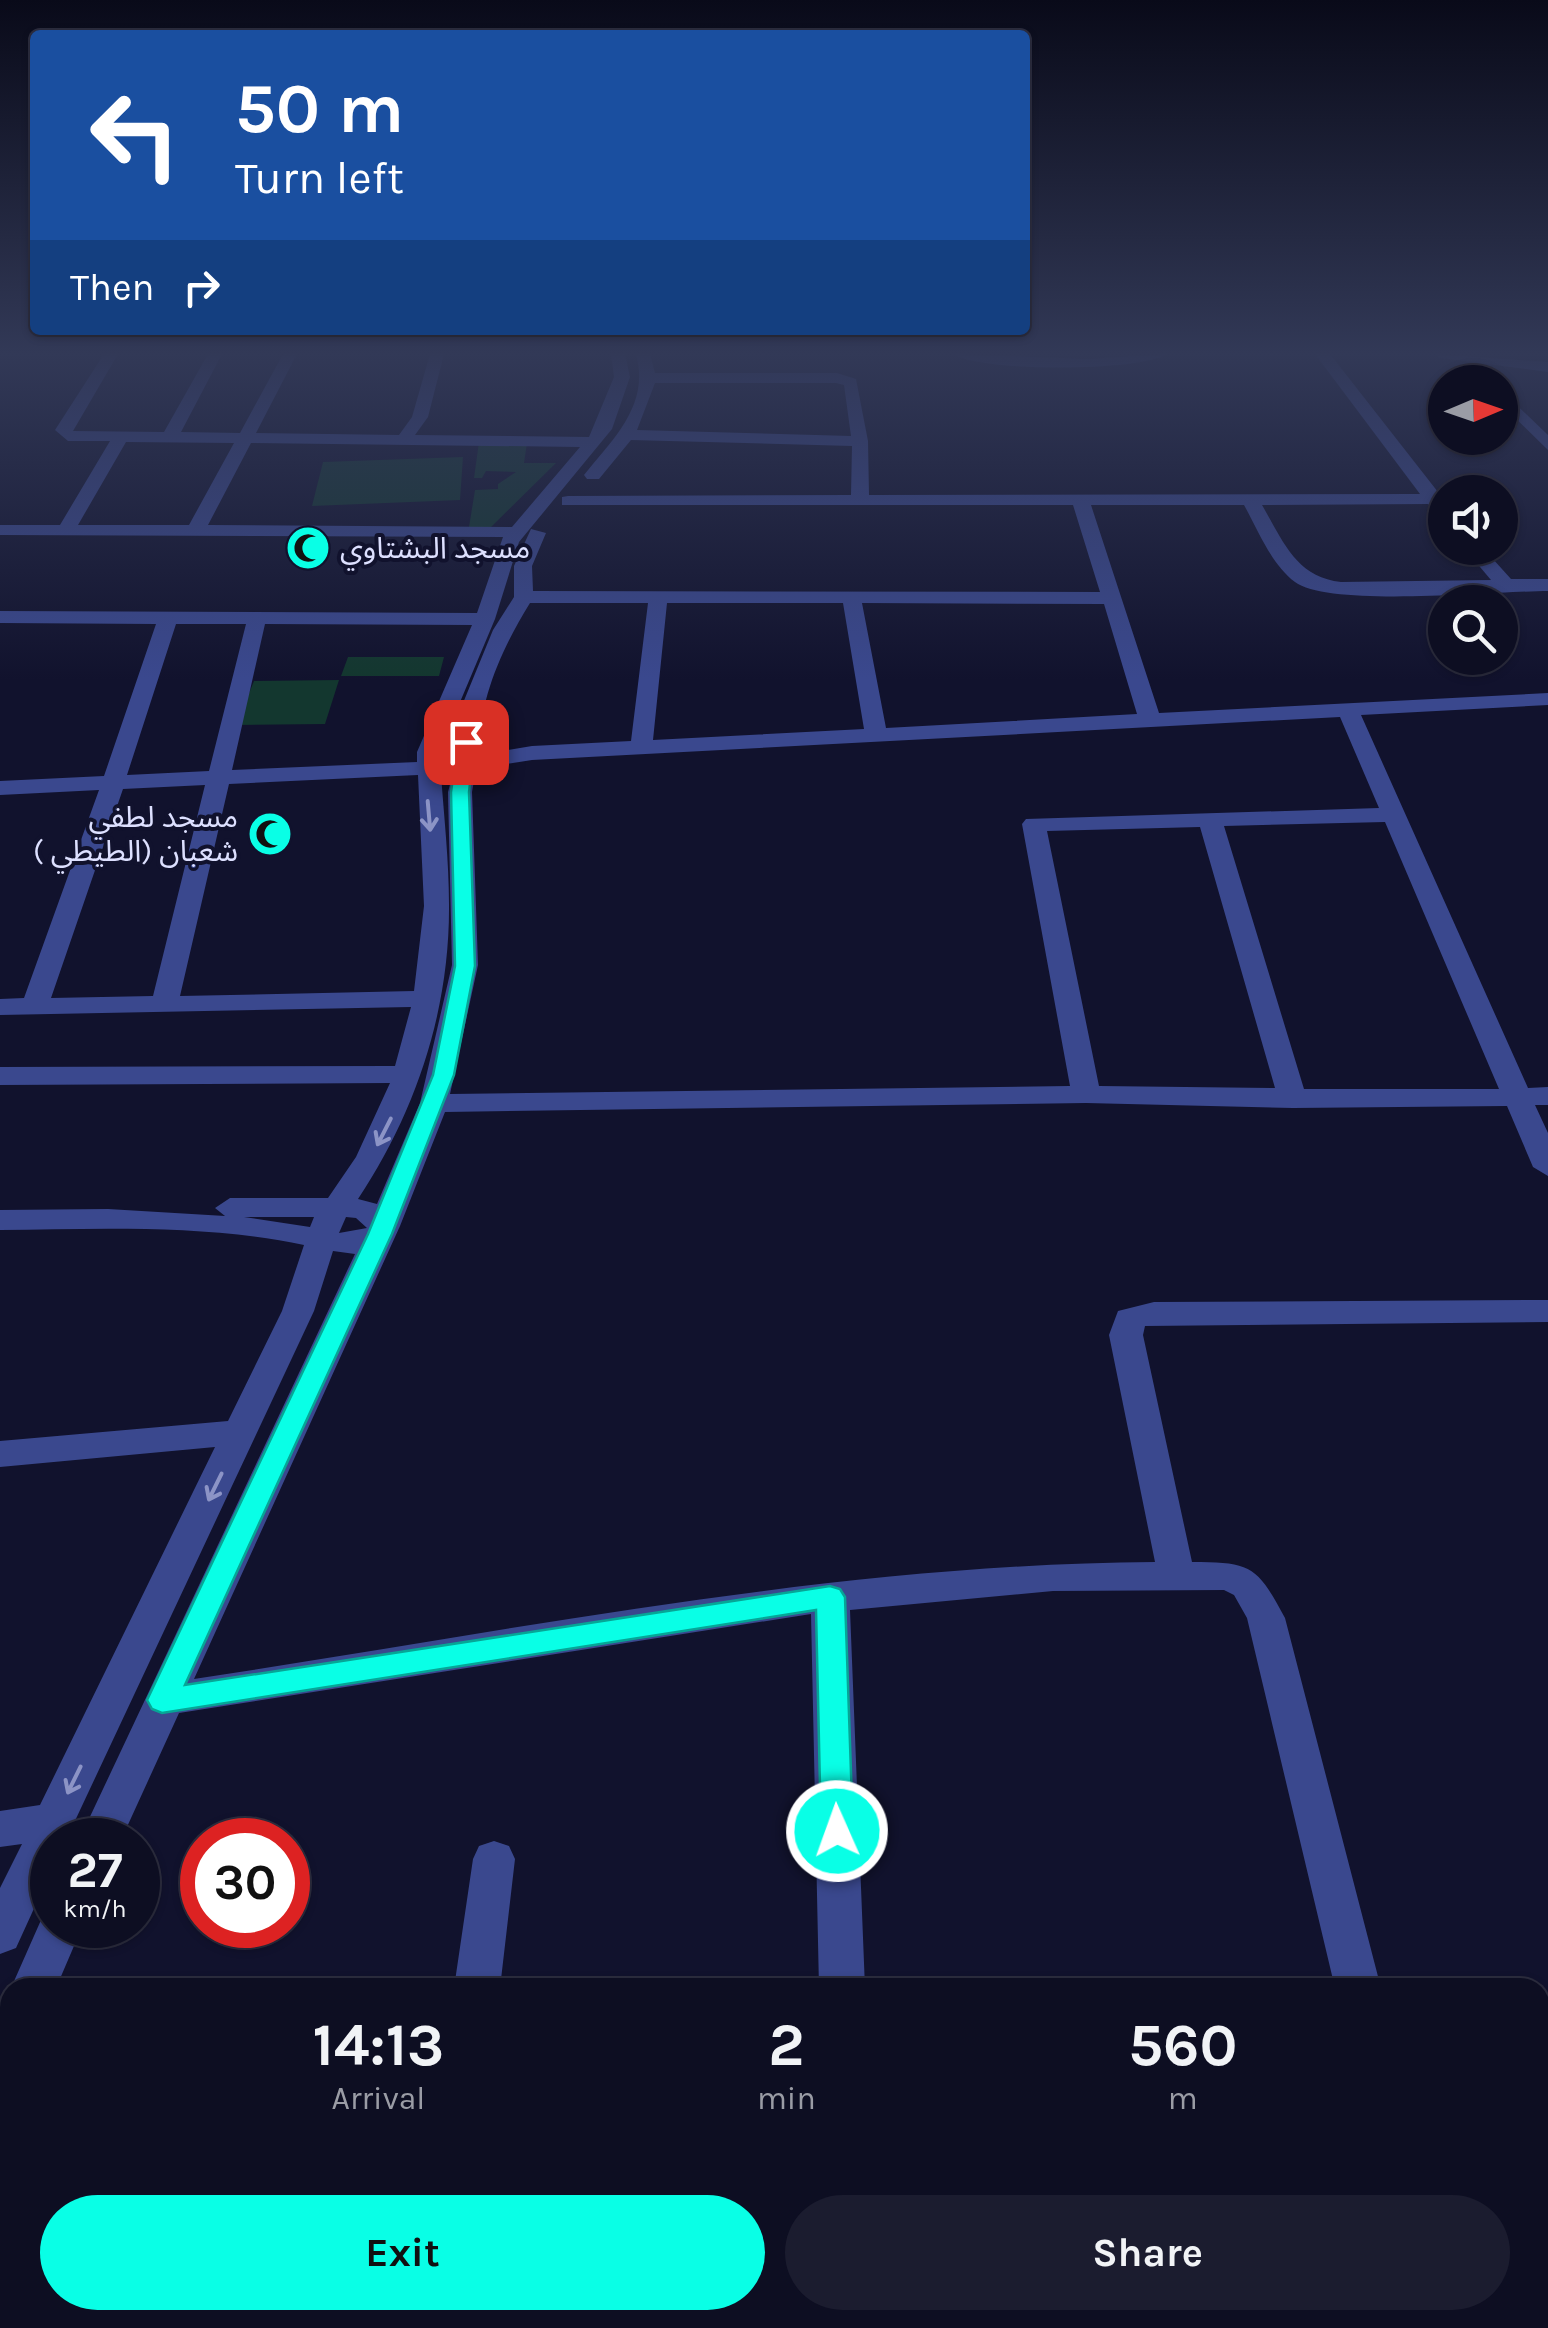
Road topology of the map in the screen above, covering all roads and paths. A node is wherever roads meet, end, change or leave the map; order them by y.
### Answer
1 (105, 463) edge
2 (232, 463) edge
3 (578, 463) edge
4 (602, 463) edge
5 (860, 463) edge
6 (1406, 463) edge
7 (1428, 492) edge
8 (1248, 498) junction
9 (568, 501) junction
10 (1081, 501) junction
11 (860, 503) junction
12 (1428, 506) edge
13 (0, 530) edge
14 (196, 530) junction
15 (65, 531) junction
16 (516, 532) junction
17 (1488, 565) edge
18 (1505, 585) edge
19 (1518, 586) edge
20 (1548, 586) edge
21 (1428, 587) edge
22 (851, 596) junction
23 (658, 597) junction
24 (1111, 598) junction
25 (507, 601) junction
26 (0, 618) edge
27 (167, 621) junction
28 (256, 622) junction
29 (1548, 699) edge
30 (1347, 708) junction
31 (1150, 720) junction
32 (876, 735) junction
33 (641, 748) junction
34 (467, 756) junction
35 (426, 760) junction
36 (215, 778) junction
37 (112, 783) junction
38 (0, 788) edge
39 (1392, 815) junction
40 (1210, 820) junction
41 (427, 998) junction
42 (164, 1006) junction
43 (34, 1007) junction
44 (0, 1008) edge
45 (408, 1074) junction
46 (0, 1076) edge
47 (1086, 1094) junction
48 (1534, 1097) edge
49 (1293, 1099) junction
50 (434, 1102) junction
51 (1548, 1167) edge
52 (337, 1206) junction
53 (108, 1219) junction
54 (0, 1220) edge
55 (382, 1230) junction
56 (319, 1239) junction
57 (1548, 1311) edge
58 (242, 1432) junction
59 (0, 1454) edge
60 (1176, 1574) junction
61 (830, 1597) junction
62 (162, 1700) junction
63 (55, 1818) edge
64 (110, 1818) edge
65 (30, 1825) edge
66 (0, 1829) edge
67 (494, 1859) dead end
68 (30, 1871) edge
69 (0, 1934) edge
70 (52, 1948) edge
71 (38, 1978) edge
72 (479, 1978) edge
73 (842, 1978) edge
74 (1355, 1978) edge

1 - 15 street
2 - 14 street
3 - 16 street
4 - 9 street
5 - 11 street
6 - 7 street
8 - 10 street
8 - 12 street
8 - 21 street
9 - 11 street
9 - 25 street
10 - 11 street
10 - 24 street
13 - 15 street
14 - 15 street
14 - 16 street
16 - 25 street
17 - 18 street
19 - 20 street
22 - 23 street
22 - 24 street
22 - 32 street
23 - 25 street
23 - 33 street
24 - 31 street
25 - 28 street
25 - 34 street
25 - 35 street
26 - 27 street
27 - 28 street
27 - 37 street
28 - 36 street
29 - 30 street
30 - 31 street
30 - 39 street
31 - 32 street
32 - 33 street
33 - 34 street
34 - 35 street
34 - 50 street
35 - 36 street
35 -> 41 street
36 - 37 street
36 - 42 street
37 - 38 street
37 - 43 street
39 - 40 street
39 - 48 street
40 - 47 street
40 - 49 street
41 - 42 street
41 - 45 street
42 - 43 street
43 - 44 street
45 - 46 street
45 -> 52 street
47 - 49 street
47 - 50 street
48 - 49 street
48 - 51 street
50 - 55 street
52 - 53 street
52 - 55 street
52 - 56 street
53 - 54 street
53 - 56 street
55 - 56 street
55 - 62 street
56 - 58 street
57 - 60 street
58 - 59 street
58 -> 63 street
60 - 61 street
60 - 74 street
61 - 62 street
61 - 73 street
62 - 64 street
65 - 66 street
67 - 72 street
68 - 69 street
70 - 71 street

